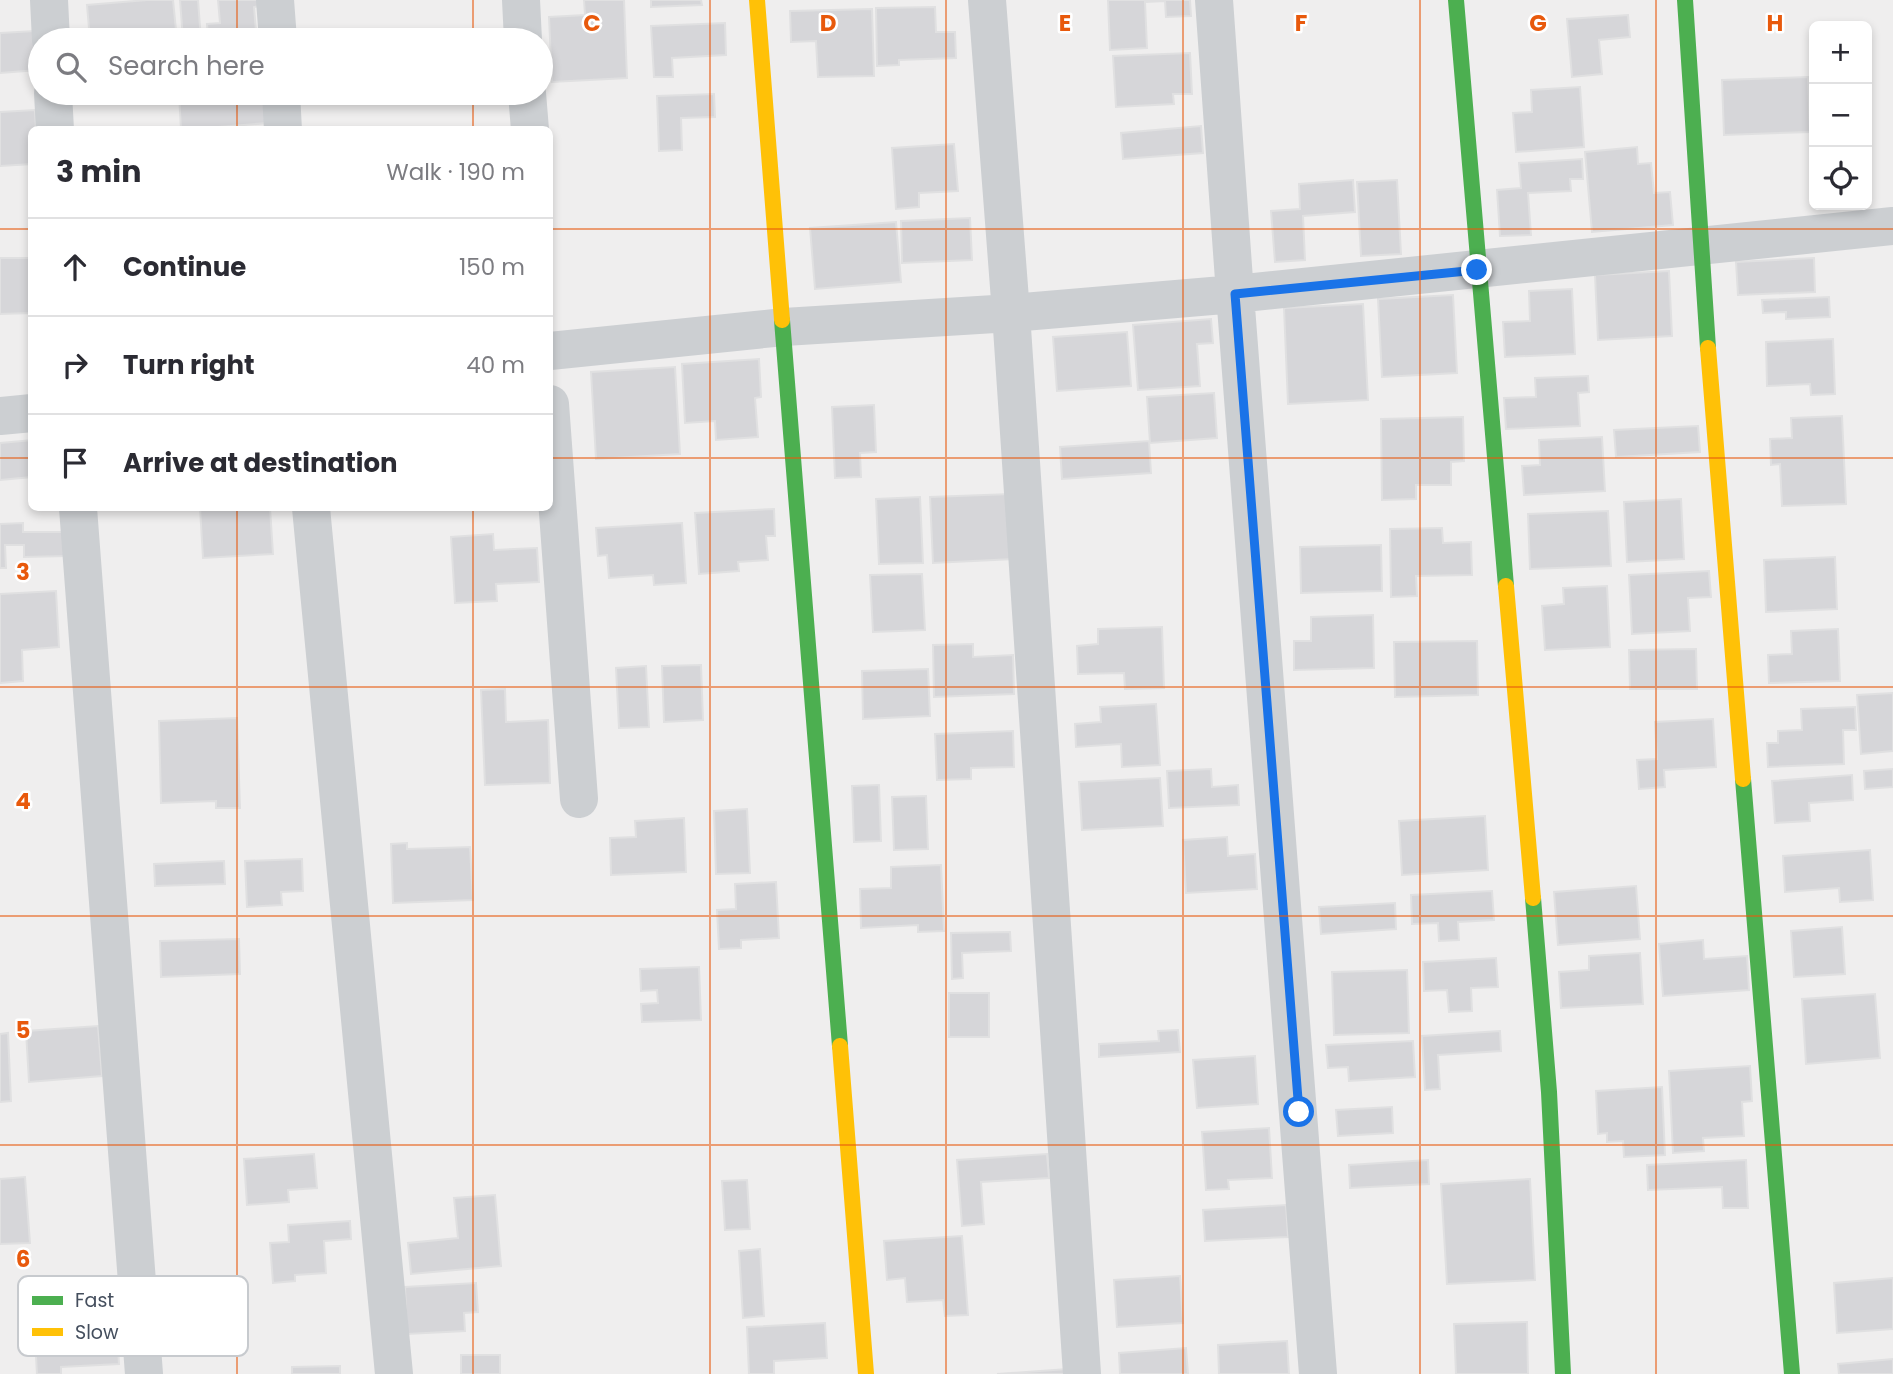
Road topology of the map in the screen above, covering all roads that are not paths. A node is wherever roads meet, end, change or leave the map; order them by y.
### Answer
1 (48, 0) edge
2 (275, 0) edge
3 (521, 0) edge
4 (757, 0) edge
5 (987, 0) edge
6 (1214, 0) edge
7 (1456, 0) edge
8 (1685, 0) edge
9 (50, 28) edge
10 (277, 28) edge
11 (522, 28) edge
12 (54, 105) edge
13 (282, 105) edge
14 (528, 105) edge
15 (55, 126) edge
16 (283, 126) edge
17 (530, 126) edge
18 (1893, 226) edge
19 (1700, 245) junction
20 (1477, 270) junction
21 (1235, 294) junction
22 (1011, 313) junction
23 (784, 327) junction
24 (553, 351) edge
25 (28, 413) edge
26 (0, 416) edge
27 (553, 445) edge
28 (78, 511) edge
29 (311, 511) edge
30 (579, 799) dead end
31 (137, 1276) edge
32 (144, 1356) edge
33 (145, 1374) edge
34 (394, 1374) edge
35 (866, 1374) edge
36 (1082, 1374) edge
37 (1318, 1374) edge
38 (1563, 1374) edge
39 (1792, 1374) edge

1 - 9 street
2 - 10 street
3 - 11 street
4 - 23 street
5 - 22 street
6 - 21 street
7 - 20 street
8 - 19 street
12 - 15 street
13 - 16 street
14 - 17 street
18 - 19 street
19 - 20 street
19 - 39 street
20 - 21 street
20 - 38 street
21 - 22 street
21 - 37 street
22 - 23 street
22 - 36 street
23 - 24 street
23 - 35 street
25 - 26 street
27 - 30 street
28 - 31 street
29 - 34 street
32 - 33 street

